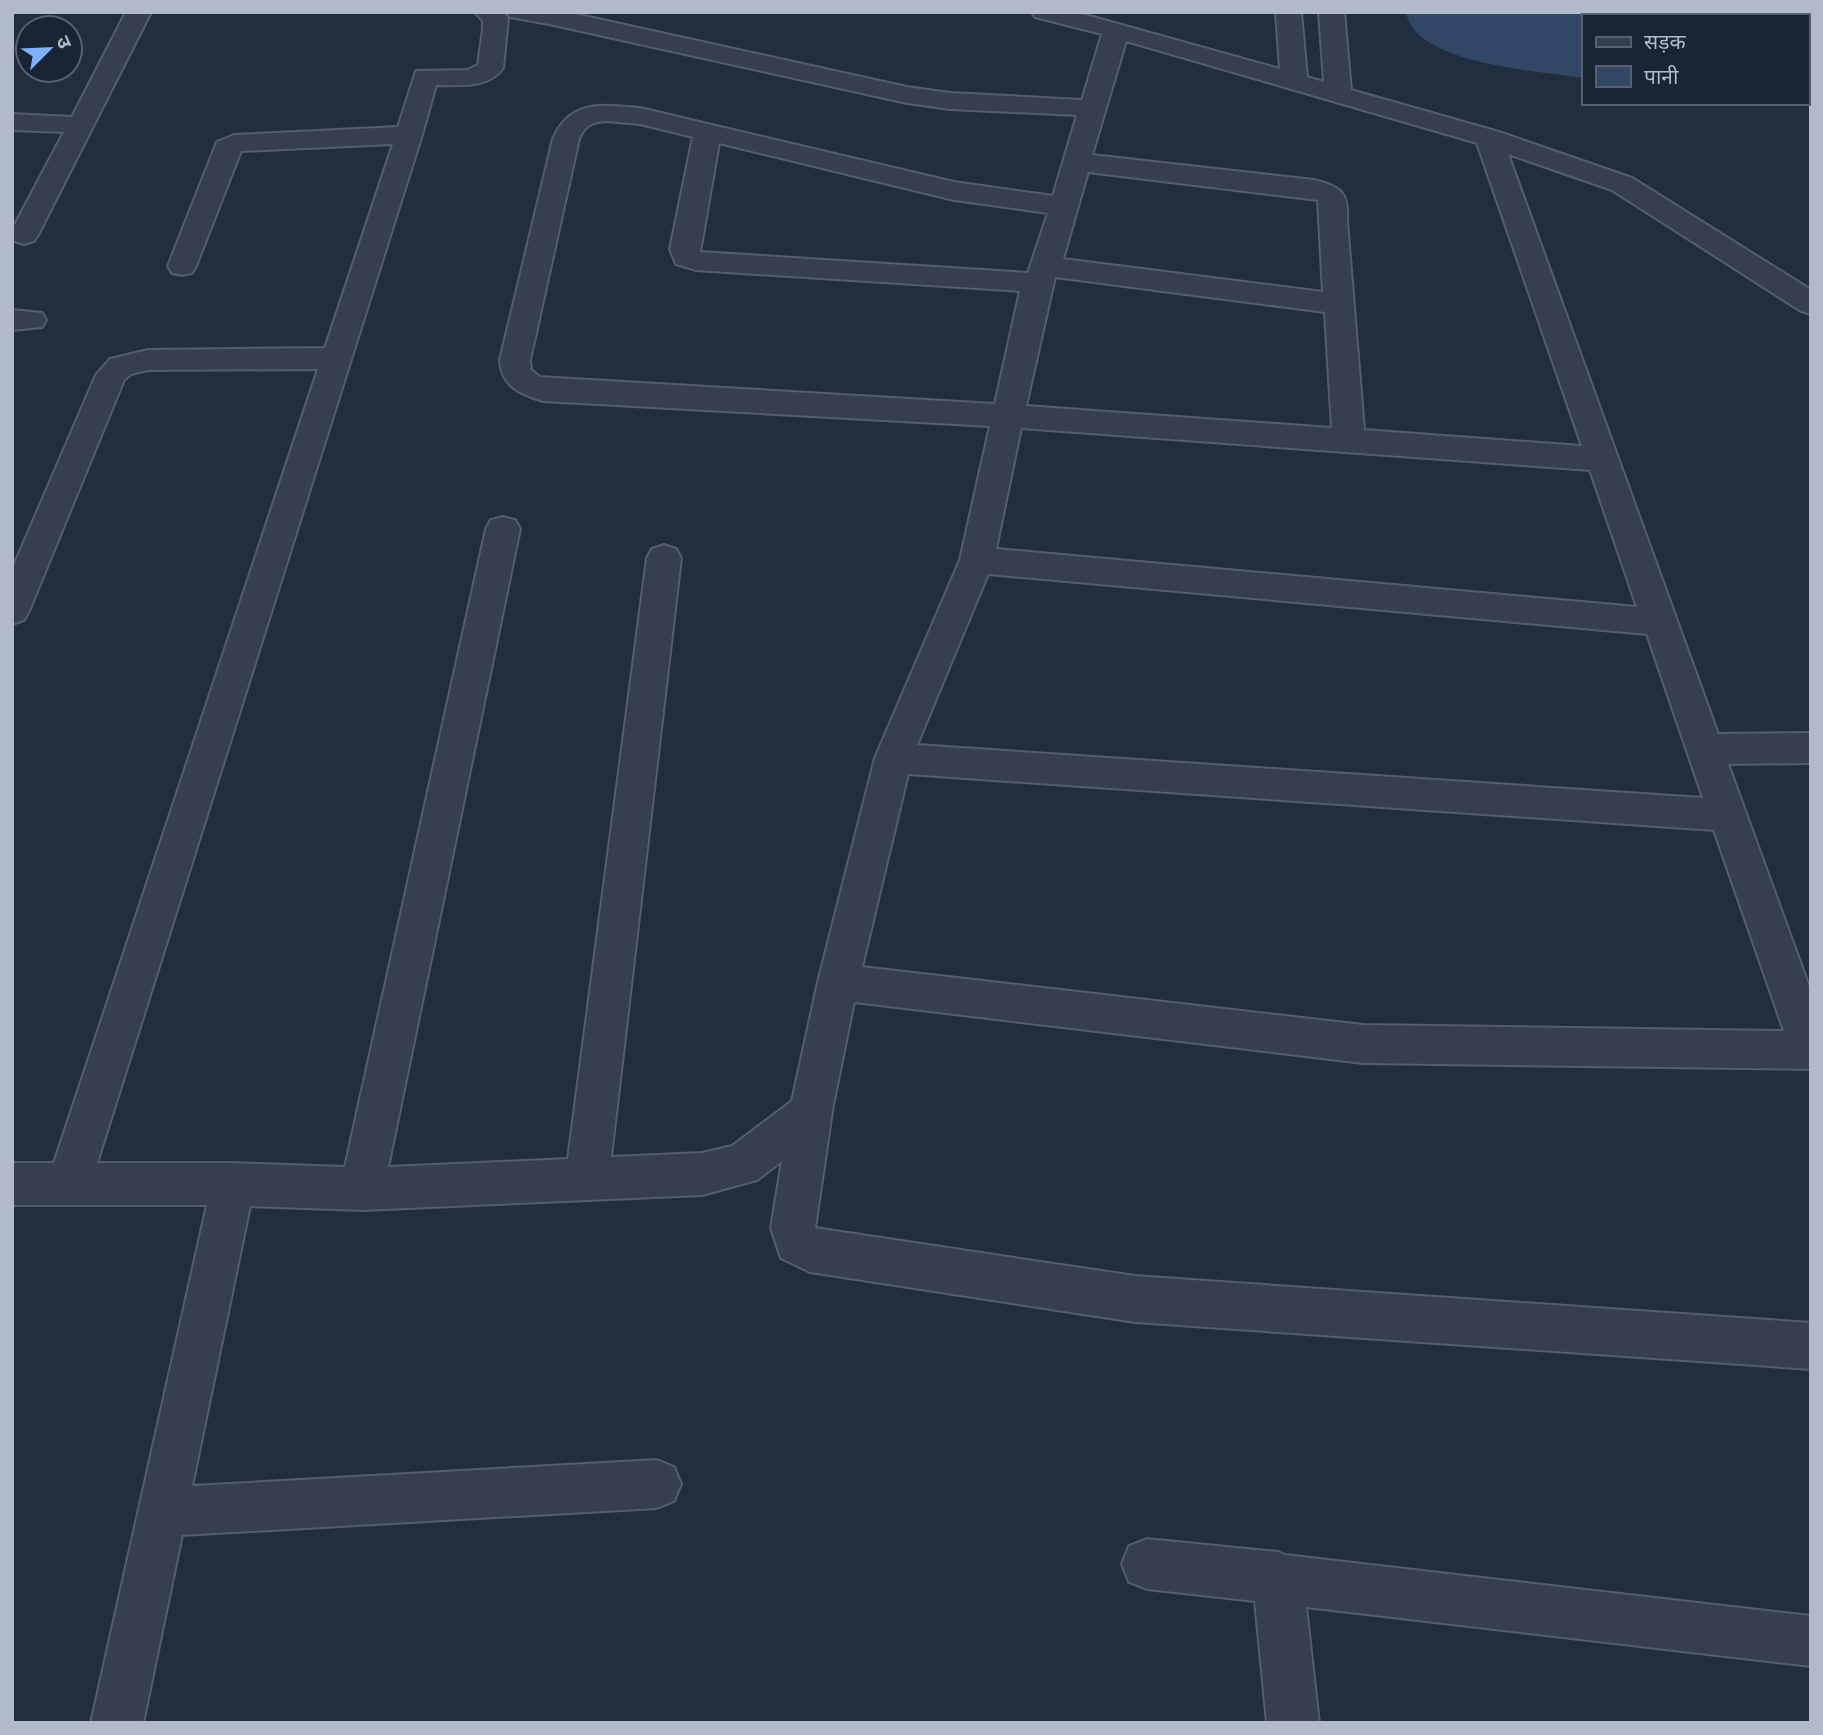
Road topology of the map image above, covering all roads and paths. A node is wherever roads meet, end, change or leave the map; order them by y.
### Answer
1 (139, 12) edge
2 (519, 12) edge
3 (1044, 12) edge
4 (1288, 12) edge
5 (1331, 12) edge
6 (493, 13) edge
7 (1116, 30) junction
8 (1294, 81) junction
9 (1338, 94) junction
10 (1093, 108) junction
11 (12, 122) edge
12 (79, 125) junction
13 (707, 133) junction
14 (409, 135) junction
15 (1489, 138) junction
16 (1077, 162) junction
17 (1064, 205) junction
18 (24, 235) dead end
19 (183, 266) dead end
20 (1041, 274) junction
21 (1339, 304) junction
22 (1811, 304) edge
23 (337, 358) junction
24 (1010, 416) junction
25 (1349, 442) junction
26 (1602, 459) junction
27 (503, 529) dead end
28 (664, 558) dead end
29 (977, 560) junction
30 (12, 611) edge
31 (1660, 622) junction
32 (1811, 748) edge
33 (1704, 749) junction
34 (893, 758) junction
35 (1728, 815) junction
36 (838, 982) junction
37 (1811, 1050) edge
38 (811, 1112) junction
39 (587, 1179) junction
40 (12, 1184) edge
41 (69, 1184) junction
42 (233, 1184) junction
43 (362, 1189) junction
44 (1811, 1346) edge
45 (657, 1484) dead end
46 (163, 1512) junction
47 (1147, 1564) dead end
48 (1278, 1577) junction
49 (1811, 1641) edge
50 (117, 1723) edge
51 (1293, 1723) edge

1 - 12 street
2 - 10 street
3 - 7 street
4 - 8 street
5 - 9 street
6 - 14 street
7 - 8 street
7 - 10 street
8 - 9 street
9 - 15 street
10 - 16 street
11 - 12 street
12 - 18 street
13 - 17 street
13 - 20 street
13 - 24 street
14 - 19 street
14 - 23 street
15 - 22 street
15 - 26 street
16 - 17 street
16 - 21 street
17 - 20 street
20 - 21 street
20 - 24 street
21 - 25 street
23 - 30 street
23 - 41 street
24 - 25 street
24 - 29 street
25 - 26 street
26 - 31 street
27 - 43 street
28 - 39 street
29 - 31 street
29 - 34 street
31 - 33 street
32 - 33 street
33 - 35 street
34 - 35 street
34 - 36 street
35 - 37 street
36 - 37 street
36 - 38 street
38 - 39 street
38 - 44 street
39 - 43 street
40 - 41 street
41 - 42 street
42 - 43 street
42 - 46 street
45 - 46 street
46 - 50 street
47 - 48 street
48 - 49 street
48 - 51 street

